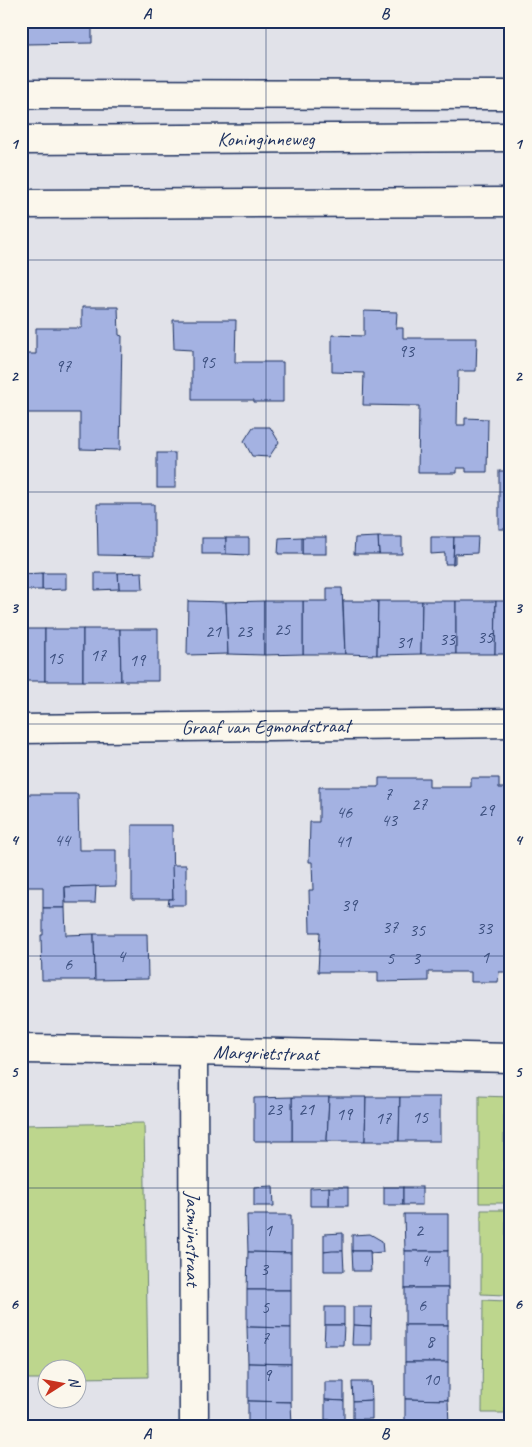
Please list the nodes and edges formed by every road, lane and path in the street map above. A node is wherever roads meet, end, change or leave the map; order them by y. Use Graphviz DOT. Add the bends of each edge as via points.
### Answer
graph roads {
  1 [pos="21,94"];
  2 [pos="511,95"];
  3 [pos="511,137"];
  4 [pos="21,140"];
  5 [pos="511,202"];
  6 [pos="21,204"];
  7 [pos="511,723"];
  8 [pos="21,729"];
  9 [pos="21,1049"];
  10 [pos="193,1050"];
  11 [pos="511,1058"];
  12 [pos="194,1426"];
  1 -- 2 [label="street"];
  3 -- 4 [label="street, Koninginneweg"];
  5 -- 6 [label="street"];
  7 -- 8 [label="street, Graaf van Egmondstraat"];
  9 -- 10 [label="street, Margrietstraat"];
  10 -- 11 [label="street, Margrietstraat"];
  10 -- 12 [label="street, Jasmijnstraat"];
}
